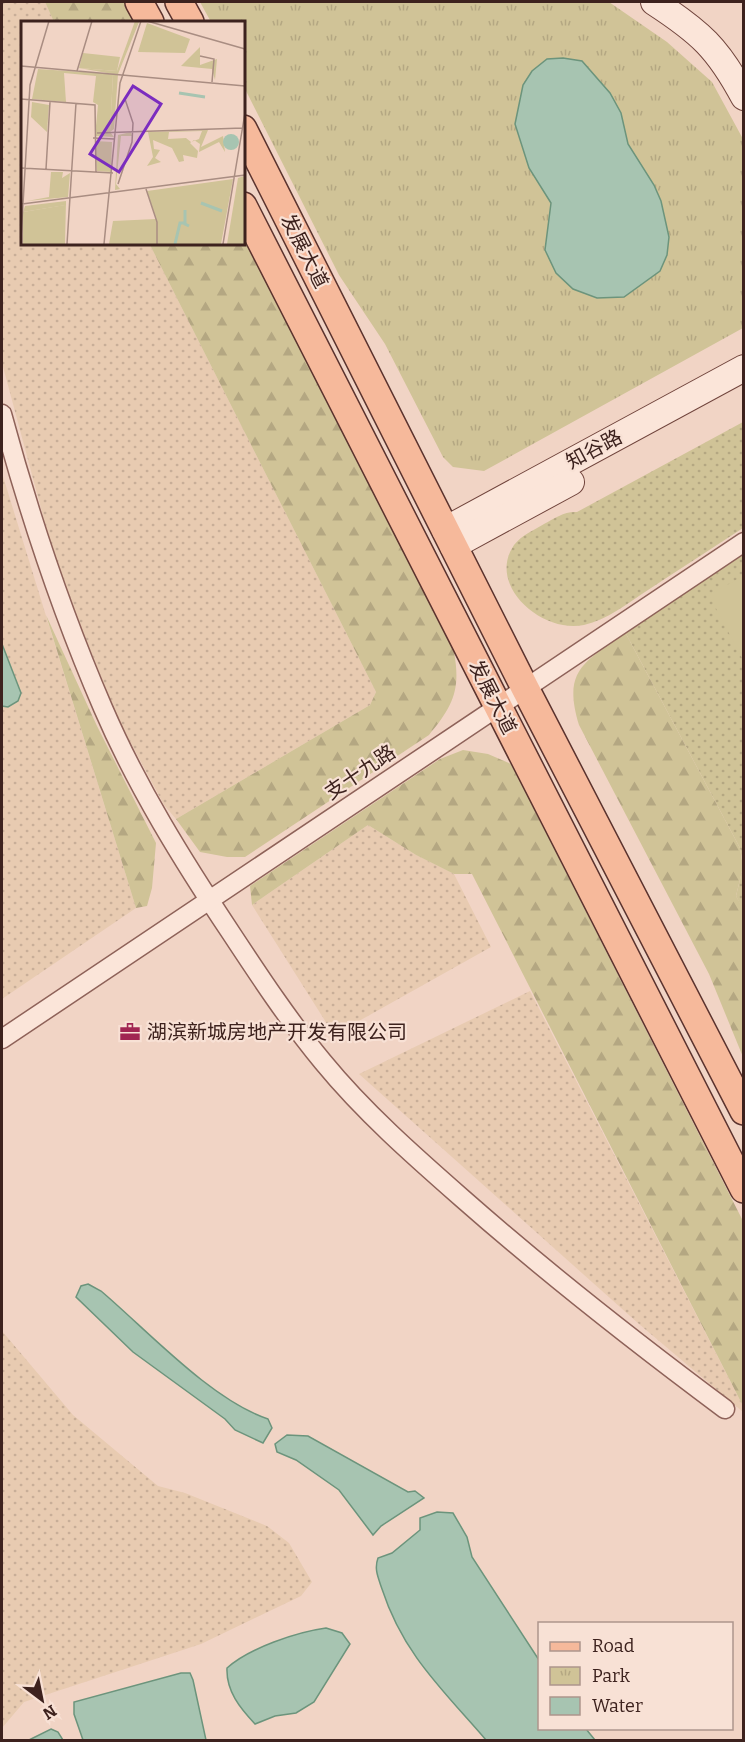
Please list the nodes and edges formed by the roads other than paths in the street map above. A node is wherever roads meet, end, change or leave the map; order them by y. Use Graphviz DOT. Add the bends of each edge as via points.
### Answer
graph roads {
  1 [pos="139,2"];
  2 [pos="179,2"];
  3 [pos="654,2"];
  4 [pos="684,2"];
  5 [pos="149,21"];
  6 [pos="189,21"];
  7 [pos="744,65"];
  8 [pos="744,97"];
  9 [pos="244,131"];
  10 [pos="244,208"];
  11 [pos="744,368"];
  12 [pos="744,388"];
  13 [pos="2,414"];
  14 [pos="449,538"];
  15 [pos="744,542"];
  16 [pos="525,688"];
  17 [pos="498,707"];
  18 [pos="209,900"];
  19 [pos="2,1039"];
  20 [pos="744,1111"];
  21 [pos="744,1189"];
  22 [pos="725,1409"];
  1 -- 5 [label="main road"];
  2 -- 6 [label="main road"];
  3 -- 8 [label="street" via="707,41"];
  4 -- 7 [label="street" via="718,27"];
  9 -- 14 [label="main road, 发展大道"];
  10 -- 17 [label="main road, 发展大道"];
  11 -- 14 [label="street, 知谷路"];
  12 -- 14 [label="street, 知谷路"];
  13 -- 18 [label="street" via="61,602 103,709 168,837"];
  14 -- 16 [label="main road, 发展大道"];
  15 -- 16 [label="street, 支十九路"];
  16 -- 17 [label="street, 支十九路"];
  16 -- 20 [label="main road, 发展大道"];
  17 -- 18 [label="street, 支十九路"];
  17 -- 21 [label="main road, 发展大道"];
  18 -- 19 [label="street, 支十九路"];
  18 -- 22 [label="street" via="273,997 323,1063 362,1106 531,1259"];
}
